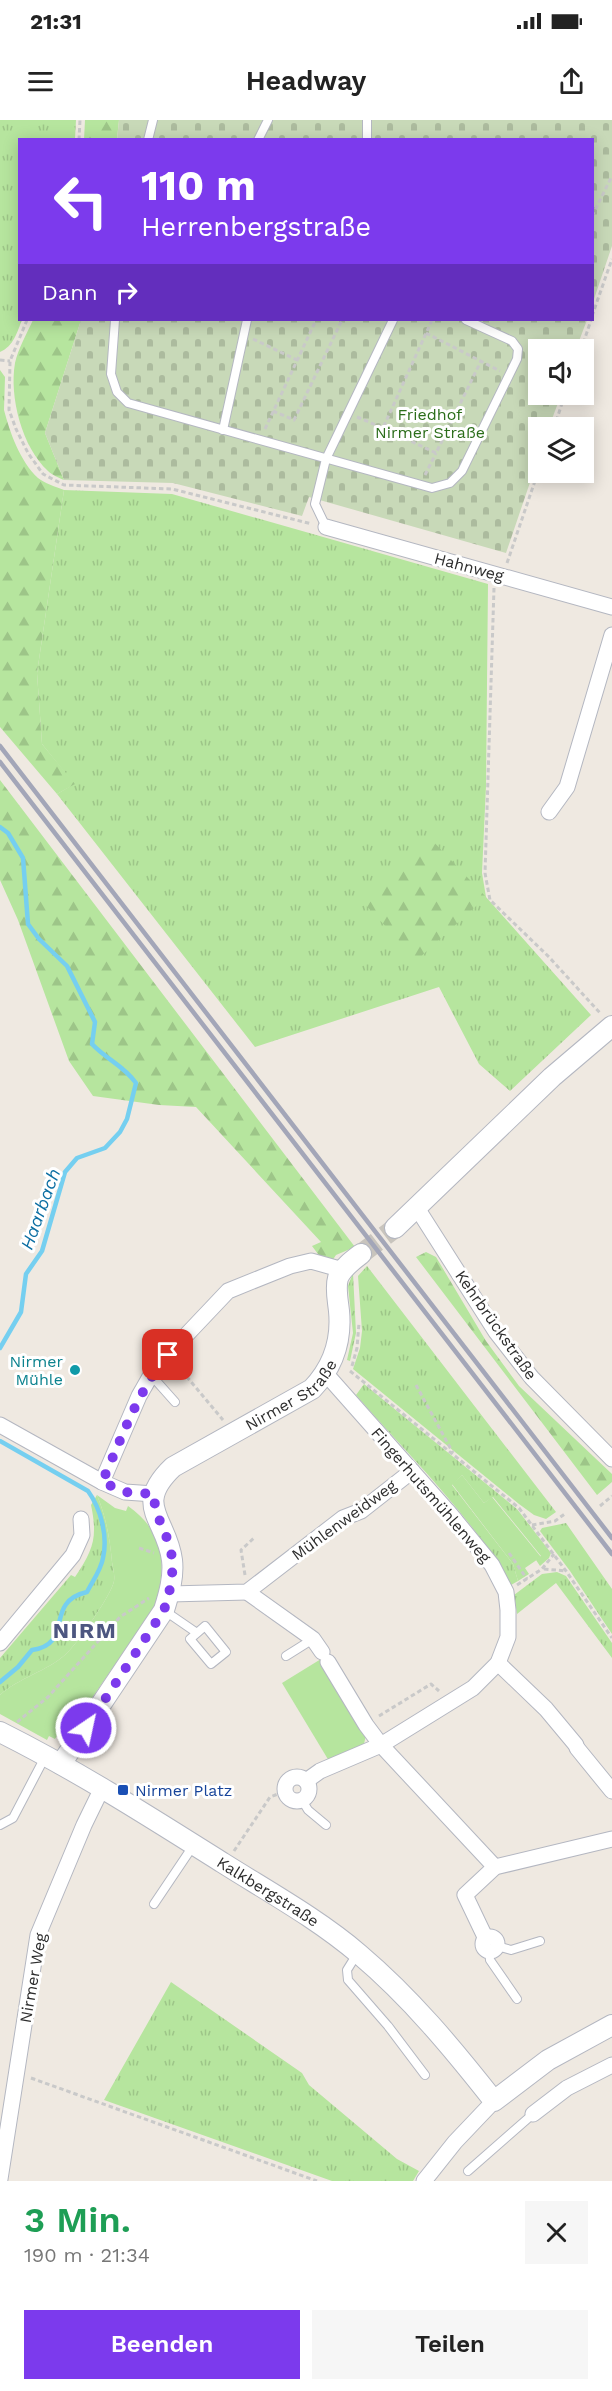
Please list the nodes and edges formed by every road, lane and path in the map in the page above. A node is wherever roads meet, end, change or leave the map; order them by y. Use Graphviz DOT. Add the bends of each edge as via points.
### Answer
graph roads {
  1 [pos="80,120"];
  2 [pos="153,120"];
  3 [pos="268,120"];
  4 [pos="367,120"];
  5 [pos="79,138"];
  6 [pos="148,138"];
  7 [pos="259,138"];
  8 [pos="368,138"];
  9 [pos="612,176"];
  10 [pos="594,212"];
  11 [pos="612,259"];
  12 [pos="594,312"];
  13 [pos="27,321"];
  14 [pos="115,321"];
  15 [pos="247,321"];
  16 [pos="316,321"];
  17 [pos="342,321"];
  18 [pos="393,321"];
  19 [pos="432,321"];
  20 [pos="468,321"];
  21 [pos="591,321"];
  22 [pos="426,333"];
  23 [pos="244,334"];
  24 [pos="585,339"];
  25 [pos="0,360"];
  26 [pos="297,360"];
  27 [pos="10,361"];
  28 [pos="481,361"];
  29 [pos="510,375"];
  30 [pos="273,411"];
  31 [pos="348,414"];
  32 [pos="383,428"];
  33 [pos="223,430"];
  34 [pos="260,440"];
  35 [pos="436,453"];
  36 [pos="327,459"];
  37 [pos="534,483"];
  38 [pos="420,484"];
  39 [pos="326,527"];
  40 [pos="499,575"];
  41 [pos="612,607"];
  42 [pos="612,635"];
  43 [pos="549,812"];
  44 [pos="612,1026"];
  45 [pos="417,1208"];
  46 [pos="395,1228"];
  47 [pos="361,1254"];
  48 [pos="343,1270"];
  49 [pos="168,1355"];
  50 [pos="350,1371"];
  51 [pos="326,1374"];
  52 [pos="151,1375"];
  53 [pos="363,1381"];
  54 [pos="416,1385"];
  55 [pos="357,1388"];
  56 [pos="175,1402"];
  57 [pos="0,1425"];
  58 [pos="233,1433"];
  59 [pos="454,1454"];
  60 [pos="612,1458"];
  61 [pos="412,1471"];
  62 [pos="102,1482"];
  63 [pos="154,1494"];
  64 [pos="612,1496"];
  65 [pos="600,1506"];
  66 [pos="566,1513"];
  67 [pos="81,1519"];
  68 [pos="532,1525"];
  69 [pos="254,1538"];
  70 [pos="509,1553"];
  71 [pos="554,1554"];
  72 [pos="542,1569"];
  73 [pos="566,1571"];
  74 [pos="527,1579"];
  75 [pos="247,1592"];
  76 [pos="506,1592"];
  77 [pos="168,1598"];
  78 [pos="197,1633"];
  79 [pos="612,1638"];
  80 [pos="0,1643"];
  81 [pos="321,1651"];
  82 [pos="286,1656"];
  83 [pos="498,1663"];
  84 [pos="452,1701"];
  85 [pos="366,1725"];
  86 [pos="1,1732"];
  87 [pos="381,1745"];
  88 [pos="53,1760"];
  89 [pos="306,1781"];
  90 [pos="102,1788"];
  91 [pos="286,1791"];
  92 [pos="612,1791"];
  93 [pos="302,1800"];
  94 [pos="0,1825"];
  95 [pos="326,1825"];
  96 [pos="612,1839"];
  97 [pos="194,1845"];
  98 [pos="233,1853"];
  99 [pos="495,1867"];
  100 [pos="154,1904"];
  101 [pos="540,1941"];
  102 [pos="491,1945"];
  103 [pos="358,1953"];
  104 [pos="517,1999"];
  105 [pos="612,2025"];
  106 [pos="612,2065"];
  107 [pos="18,2073"];
  108 [pos="425,2075"];
  109 [pos="494,2101"];
  110 [pos="533,2114"];
  111 [pos="468,2171"];
  112 [pos="0,2179"];
  113 [pos="317,2181"];
  114 [pos="424,2181"];
  1 -- 5 [label="path"];
  2 -- 6 [label="lane"];
  3 -- 7 [label="lane"];
  4 -- 8 [label="lane"];
  9 -- 10 [label="path"];
  11 -- 12 [label="path"];
  13 -- 27 [label="path"];
  14 -- 33 [label="lane" via="111,374 117,392 128,403"];
  15 -- 23 [label="lane"];
  16 -- 26 [label="path"];
  17 -- 30 [label="path" via="294,420"];
  18 -- 31 [label="lane"];
  19 -- 22 [label="path"];
  20 -- 29 [label="lane" via="512,341 518,349"];
  21 -- 24 [label="path"];
  22 -- 28 [label="path"];
  22 -- 32 [label="path"];
  23 -- 26 [label="path"];
  23 -- 33 [label="lane"];
  25 -- 27 [label="path"];
  26 -- 30 [label="path"];
  27 -- 39 [label="path" via="9,410 43,474 64,485 172,489"];
  28 -- 29 [label="path"];
  28 -- 35 [label="path"];
  29 -- 38 [label="lane" via="462,471 450,483 432,488"];
  30 -- 34 [label="path"];
  31 -- 32 [label="path"];
  31 -- 36 [label="lane"];
  32 -- 35 [label="path"];
  33 -- 34 [label="lane"];
  34 -- 36 [label="lane"];
  35 -- 38 [label="path"];
  36 -- 38 [label="lane"];
  36 -- 39 [label="lane" via="315,504"];
  37 -- 40 [label="path"];
  39 -- 40 [label="street, Hahnweg"];
  40 -- 41 [label="street, Hahnweg"];
  40 -- 44 [label="path" via="494,593 486,886 490,900 501,913 549,957"];
  42 -- 43 [label="street" via="567,787"];
  44 -- 45 [label="street" via="552,1077"];
  45 -- 46 [label="street"];
  45 -- 60 [label="street, Kehrbrückstraße" via="496,1332 532,1378"];
  47 -- 48 [label="street"];
  48 -- 49 [label="street" via="311,1261 228,1291"];
  48 -- 51 [label="street, Nirmer Straße" via="338,1278 335,1357"];
  49 -- 52 [label="street"];
  49 -- 58 [label="path"];
  50 -- 53 [label="path"];
  51 -- 58 [label="street, Nirmer Straße" via="312,1389"];
  51 -- 61 [label="street, Fingerhutsmühlenweg"];
  52 -- 56 [label="lane"];
  52 -- 62 [label="street"];
  53 -- 55 [label="path"];
  53 -- 59 [label="path"];
  54 -- 59 [label="path"];
  57 -- 62 [label="street"];
  58 -- 63 [label="street, Nirmer Straße" via="173,1467 159,1480"];
  59 -- 68 [label="path" via="519,1508"];
  61 -- 75 [label="street, Mühlenweidweg"];
  61 -- 76 [label="street, Fingerhutsmühlenweg" via="492,1565"];
  62 -- 63 [label="street" via="125,1492"];
  63 -- 77 [label="street" via="154,1507 172,1560"];
  64 -- 65 [label="path"];
  66 -- 68 [label="path" via="555,1521"];
  67 -- 80 [label="street" via="82,1535 73,1555"];
  68 -- 71 [label="path"];
  69 -- 75 [label="path" via="241,1550"];
  70 -- 74 [label="path"];
  71 -- 72 [label="path"];
  71 -- 73 [label="path"];
  72 -- 73 [label="path"];
  72 -- 74 [label="path"];
  73 -- 79 [label="path"];
  74 -- 76 [label="path"];
  75 -- 77 [label="street"];
  75 -- 81 [label="street"];
  76 -- 83 [label="street, Fingerhutsmühlenweg" via="508,1637"];
  77 -- 78 [label="lane"];
  77 -- 86 [label="path" via="151,1597 120,1617 48,1697"];
  77 -- 88 [label="street"];
  78 -- 78 [label="lane" via="190,1639 210,1664 226,1652 205,1626"];
  81 -- 82 [label="lane"];
  81 -- 85 [label="street"];
  83 -- 84 [label="street, Fingerhutsmühlenweg" via="473,1688"];
  83 -- 92 [label="street" via="546,1709"];
  84 -- 85 [label="path" via="431,1684"];
  84 -- 87 [label="street, Fingerhutsmühlenweg"];
  85 -- 87 [label="street"];
  86 -- 88 [label="street, Kalkbergstraße"];
  87 -- 89 [label="street, Fingerhutsmühlenweg"];
  87 -- 99 [label="street"];
  88 -- 90 [label="street, Kalkbergstraße"];
  88 -- 94 [label="lane" via="13,1818"];
  89 -- 91 [label="street, Fingerhutsmühlenweg" via="292,1779"];
  89 -- 93 [label="street" via="309,1790"];
  90 -- 97 [label="street, Kalkbergstraße"];
  90 -- 107 [label="street, Nirmer Weg" via="38,1935"];
  91 -- 93 [label="street" via="292,1800"];
  91 -- 98 [label="path" via="270,1797"];
  93 -- 95 [label="lane"];
  96 -- 99 [label="street"];
  97 -- 100 [label="lane"];
  97 -- 103 [label="street, Kalkbergstraße"];
  99 -- 102 [label="street" via="465,1895"];
  101 -- 102 [label="lane" via="511,1950"];
  102 -- 104 [label="lane" via="490,1960"];
  103 -- 108 [label="lane" via="347,1970 348,1980"];
  103 -- 109 [label="street, Kalkbergstraße" via="416,2006"];
  105 -- 109 [label="street" via="548,2060"];
  106 -- 110 [label="street" via="567,2088"];
  107 -- 112 [label="street, Nirmer Weg"];
  107 -- 113 [label="path"];
  109 -- 114 [label="street"];
  110 -- 111 [label="lane"];
}
